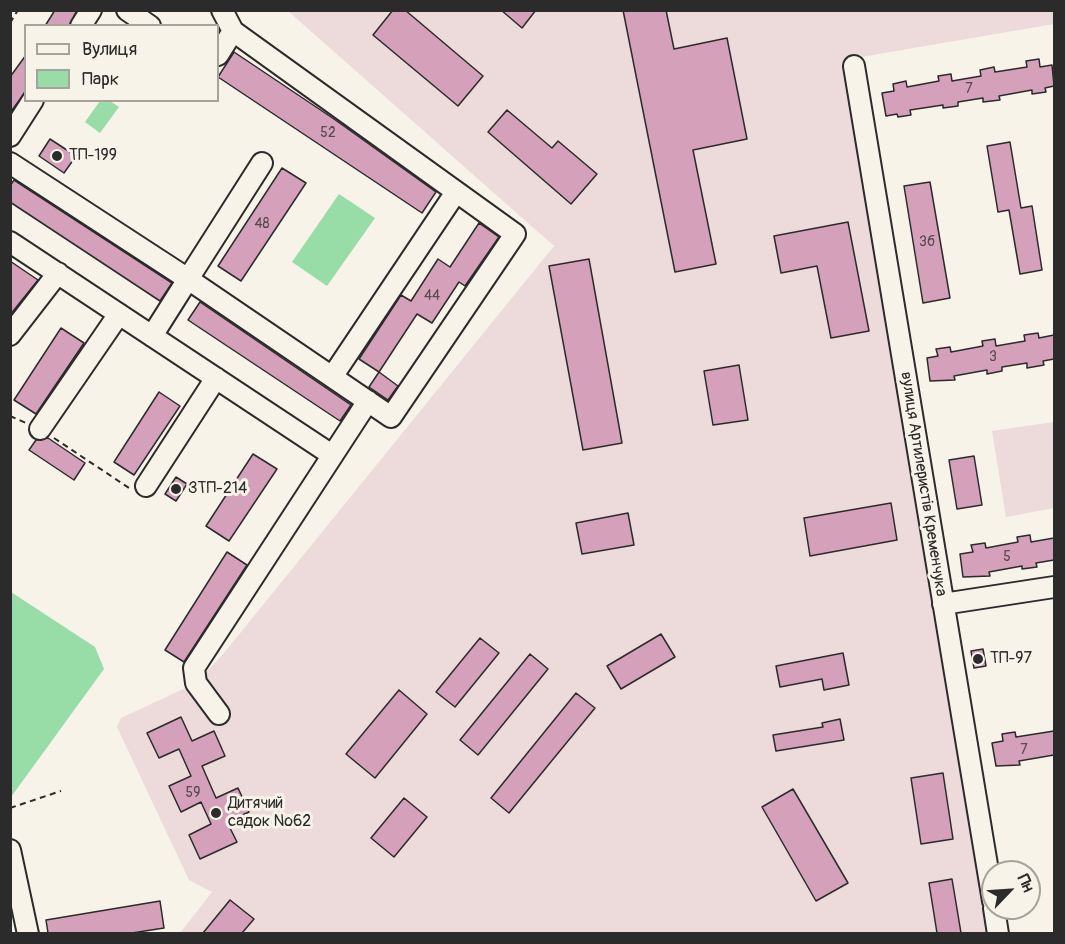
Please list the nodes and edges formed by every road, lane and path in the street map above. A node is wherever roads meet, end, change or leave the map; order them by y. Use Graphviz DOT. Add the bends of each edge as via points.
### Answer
graph roads {
  1 [pos="18,10"];
  2 [pos="91,10"];
  3 [pos="127,10"];
  4 [pos="222,10"];
  5 [pos="10,23"];
  6 [pos="82,24"];
  7 [pos="147,24"];
  8 [pos="233,31"];
  9 [pos="219,53"];
  10 [pos="854,66"];
  11 [pos="32,102"];
  12 [pos="10,136"];
  13 [pos="262,163"];
  14 [pos="10,164"];
  15 [pos="456,192"];
  16 [pos="10,242"];
  17 [pos="58,273"];
  18 [pos="188,279"];
  19 [pos="119,314"];
  20 [pos="10,336"];
  21 [pos="152,336"];
  22 [pos="332,377"];
  23 [pos="216,378"];
  24 [pos="368,401"];
  25 [pos="40,429"];
  26 [pos="332,455"];
  27 [pos="140,489"];
  28 [pos="1054,587"];
  29 [pos="943,604"];
  30 [pos="219,714"];
  31 [pos="61,791"];
  32 [pos="10,808"];
  33 [pos="10,850"];
  34 [pos="986,860"];
  35 [pos="28,933"];
  1 -- 5 [label="path"];
  2 -- 6 [label="street"];
  3 -- 7 [label="street"];
  4 -- 8 [label="street"];
  8 -- 9 [label="street"];
  8 -- 15 [label="street"];
  10 -- 29 [label="street, вулиця Артилеристів Кременчука"];
  11 -- 12 [label="street"];
  13 -- 18 [label="street"];
  14 -- 18 [label="street"];
  15 -- 22 [label="street"];
  15 -- 24 [label="street" via="515,234 391,417"];
  16 -- 17 [label="street"];
  17 -- 19 [label="street"];
  17 -- 20 [label="street"];
  18 -- 21 [label="street"];
  18 -- 22 [label="street"];
  19 -- 21 [label="street"];
  19 -- 25 [label="street"];
  21 -- 23 [label="street"];
  22 -- 24 [label="street"];
  23 -- 26 [label="street"];
  23 -- 27 [label="street"];
  24 -- 26 [label="street"];
  25 -- 27 [label="path"];
  26 -- 30 [label="street" via="194,668 196,683"];
  28 -- 29 [label="street"];
  29 -- 34 [label="street, вулиця Артилеристів Кременчука"];
  31 -- 32 [label="path"];
  33 -- 35 [label="street"];
}
